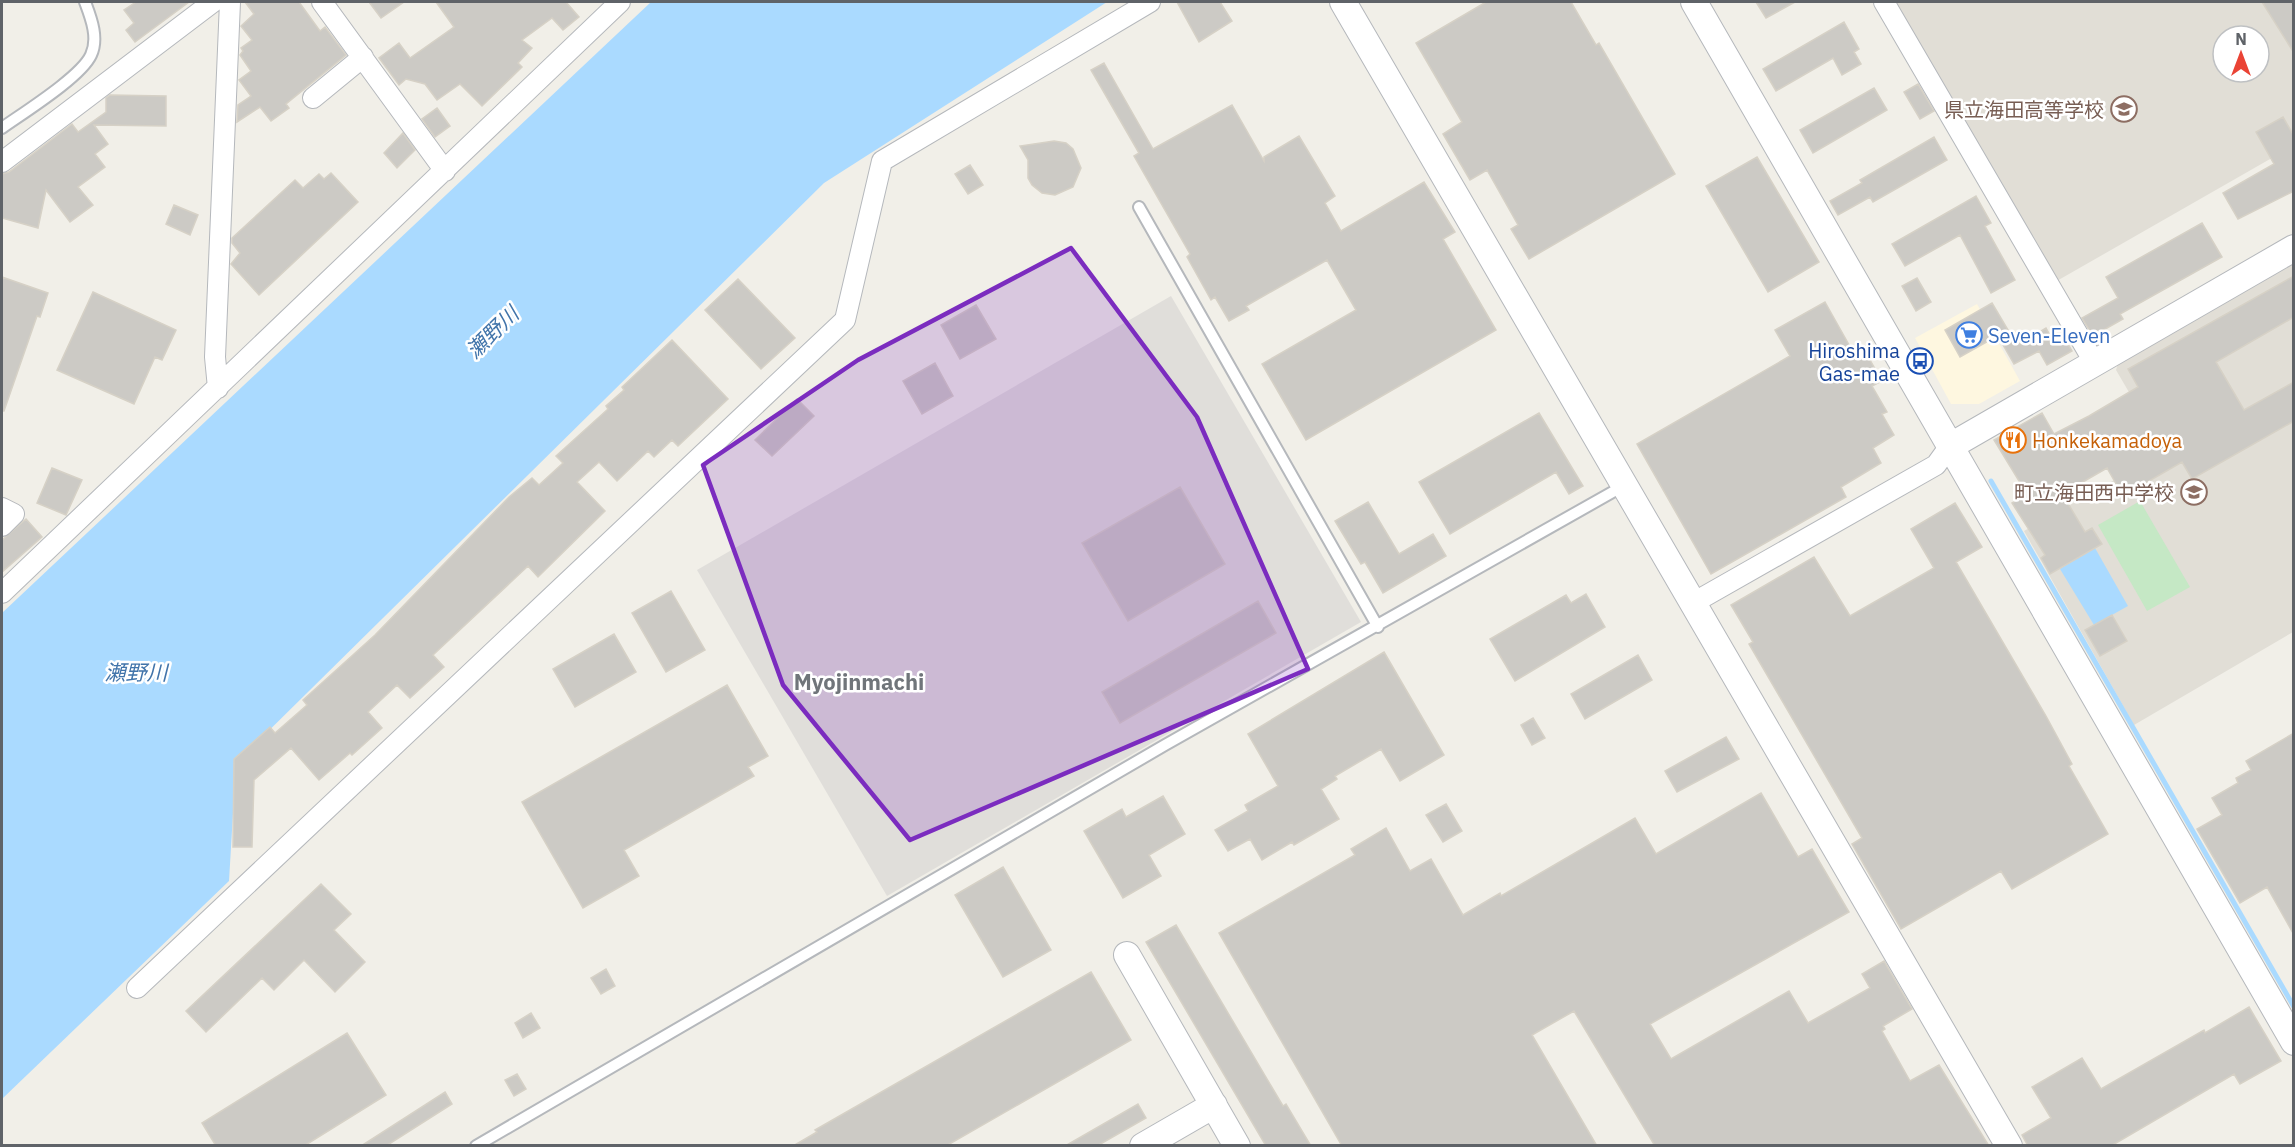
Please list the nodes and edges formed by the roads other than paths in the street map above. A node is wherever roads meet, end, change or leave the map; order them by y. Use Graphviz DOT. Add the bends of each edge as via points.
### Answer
graph roads {
  1 [pos="213,2"];
  2 [pos="230,2"];
  3 [pos="322,2"];
  4 [pos="620,2"];
  5 [pos="1150,2"];
  6 [pos="1343,2"];
  7 [pos="1694,2"];
  8 [pos="1884,2"];
  9 [pos="88,3"];
  10 [pos="363,57"];
  11 [pos="313,98"];
  12 [pos="2,128"];
  13 [pos="2,162"];
  14 [pos="445,171"];
  15 [pos="1139,207"];
  16 [pos="2294,248"];
  17 [pos="2094,362"];
  18 [pos="218,388"];
  19 [pos="1949,447"];
  20 [pos="1625,485"];
  21 [pos="2,508"];
  22 [pos="2,525"];
  23 [pos="2,593"];
  24 [pos="1693,603"];
  25 [pos="1378,627"];
  26 [pos="1127,955"];
  27 [pos="137,988"];
  28 [pos="2294,1042"];
  29 [pos="1214,1105"];
  30 [pos="476,1146"];
  31 [pos="1143,1146"];
  32 [pos="1237,1146"];
  33 [pos="2009,1146"];
  1 -- 13 [label="street"];
  2 -- 18 [label="street" via="215,357"];
  3 -- 10 [label="street"];
  4 -- 14 [label="street"];
  5 -- 27 [label="street" via="882,161 845,320"];
  6 -- 20 [label="street"];
  7 -- 19 [label="street"];
  8 -- 17 [label="street"];
  9 -- 12 [label="lane" via="93,25 91,55 81,70"];
  10 -- 11 [label="street"];
  10 -- 14 [label="street"];
  14 -- 18 [label="street"];
  15 -- 25 [label="lane"];
  16 -- 17 [label="street"];
  17 -- 19 [label="street"];
  18 -- 23 [label="street"];
  19 -- 24 [label="street" via="1936,465"];
  19 -- 28 [label="street"];
  20 -- 24 [label="street"];
  20 -- 25 [label="lane"];
  21 -- 22 [label="street" via="14,514"];
  24 -- 33 [label="street"];
  25 -- 30 [label="lane" via="1165,745"];
  26 -- 29 [label="street"];
  29 -- 31 [label="street"];
  29 -- 32 [label="street"];
}
